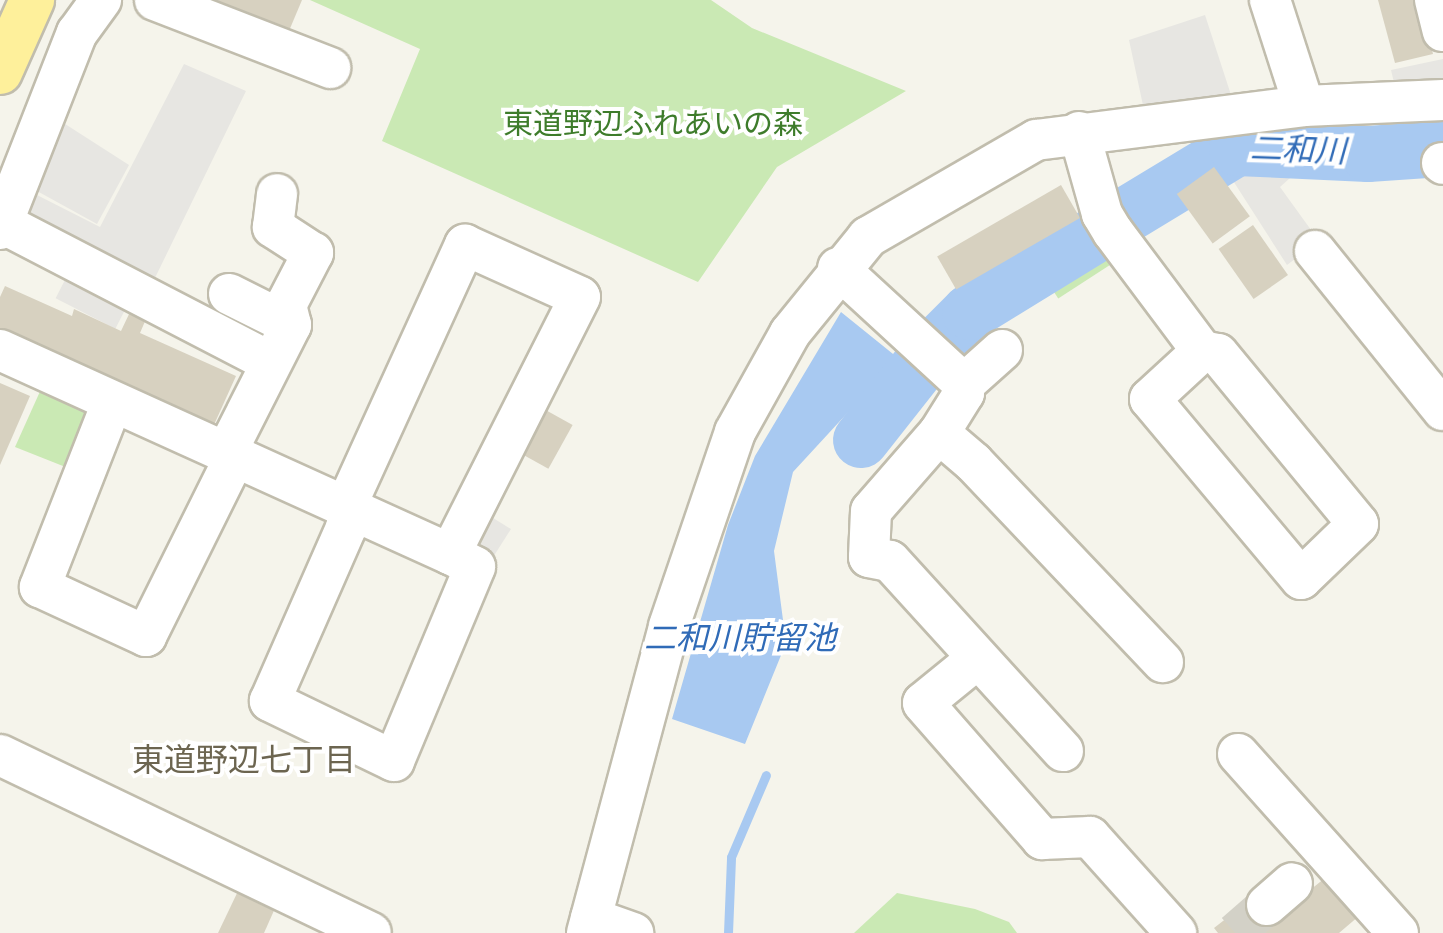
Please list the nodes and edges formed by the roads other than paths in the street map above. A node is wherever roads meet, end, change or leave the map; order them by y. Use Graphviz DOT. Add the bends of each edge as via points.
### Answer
graph roads {
  1 [pos="32,0"];
  2 [pos="101,0"];
  3 [pos="155,0"];
  4 [pos="1270,0"];
  5 [pos="1435,0"];
  6 [pos="1443,31"];
  7 [pos="330,68"];
  8 [pos="0,72"];
  9 [pos="1443,100"];
  10 [pos="1304,106"];
  11 [pos="1079,132"];
  12 [pos="277,194"];
  13 [pos="1,226"];
  14 [pos="1315,251"];
  15 [pos="838,268"];
  16 [pos="229,294"];
  17 [pos="291,325"];
  18 [pos="0,350"];
  19 [pos="1002,350"];
  20 [pos="1202,351"];
  21 [pos="259,356"];
  22 [pos="964,384"];
  23 [pos="112,403"];
  24 [pos="1443,410"];
  25 [pos="939,433"];
  26 [pos="230,457"];
  27 [pos="350,510"];
  28 [pos="450,554"];
  29 [pos="1163,662"];
  30 [pos="972,663"];
  31 [pos="1063,751"];
  32 [pos="1238,754"];
  33 [pos="0,755"];
  34 [pos="589,925"];
  35 [pos="371,933"];
  36 [pos="633,933"];
  37 [pos="1176,933"];
  38 [pos="1398,933"];
  1 -- 8 [label="main road"];
  2 -- 13 [label="street" via="77,33"];
  3 -- 7 [label="street"];
  4 -- 10 [label="street"];
  5 -- 6 [label="street"];
  9 -- 10 [label="street"];
  10 -- 11 [label="street"];
  11 -- 15 [label="street" via="1036,140 916,206 868,237"];
  11 -- 20 [label="street" via="1107,223"];
  12 -- 17 [label="street" via="273,227 313,253 286,305"];
  13 -- 21 [label="street"];
  14 -- 24 [label="street"];
  15 -- 22 [label="street"];
  15 -- 34 [label="street" via="790,333 735,432 669,626"];
  16 -- 17 [label="street"];
  17 -- 26 [label="street"];
  18 -- 23 [label="street"];
  19 -- 22 [label="street"];
  20 -- 20 [label="street" via="1218,354 1358,524 1301,579 1150,399"];
  22 -- 25 [label="street" via="964,393"];
  23 -- 26 [label="street"];
  23 -- 26 [label="street" via="40,587 53,594 146,636"];
  25 -- 29 [label="street" via="973,462"];
  25 -- 31 [label="street" via="871,511 869,568 890,561"];
  26 -- 27 [label="street"];
  27 -- 28 [label="street"];
  27 -- 28 [label="street" via="270,701 394,761 475,567"];
  27 -- 28 [label="street" via="352,493 465,245 580,297"];
  30 -- 37 [label="street" via="923,703 1042,839 1090,837"];
  32 -- 38 [label="street"];
  33 -- 35 [label="street"];
  34 -- 36 [label="street"];
}
